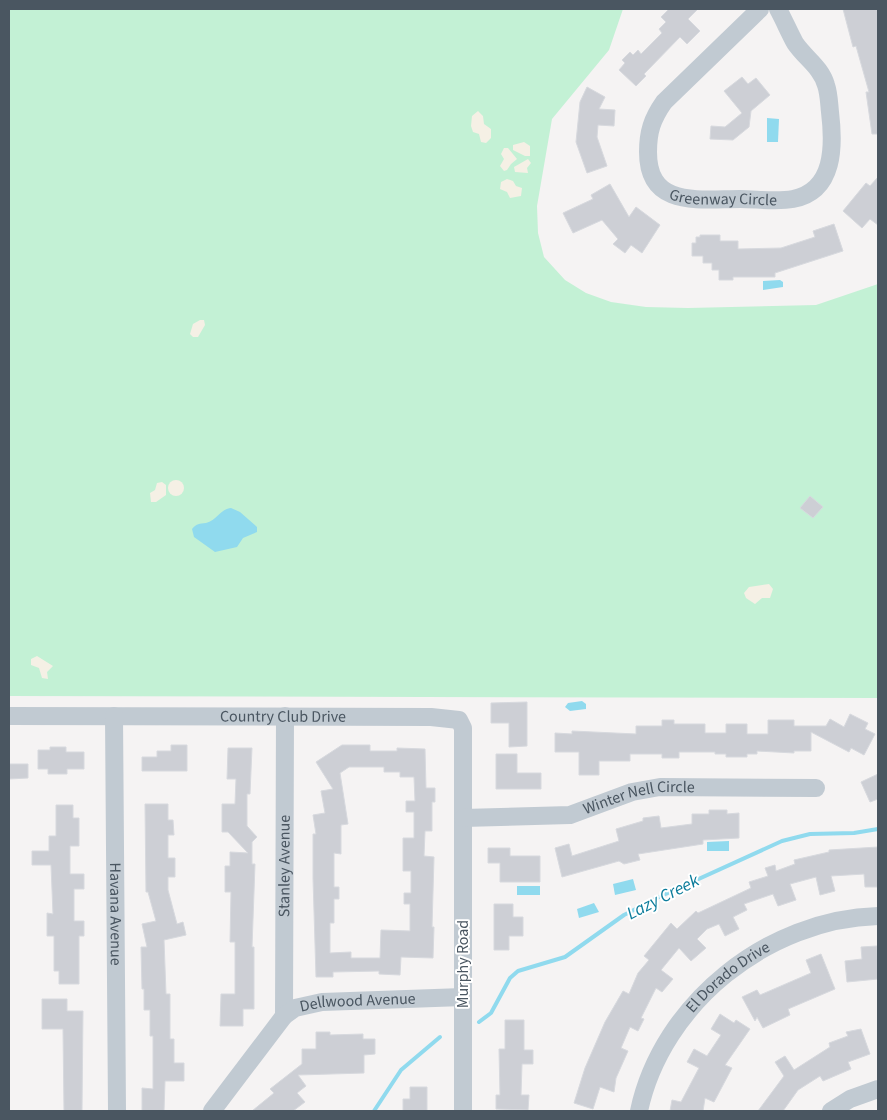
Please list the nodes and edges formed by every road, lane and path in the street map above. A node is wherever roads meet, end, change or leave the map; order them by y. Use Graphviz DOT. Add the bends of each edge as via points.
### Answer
graph roads {
  1 [pos="760,9"];
  2 [pos="778,9"];
  3 [pos="9,716"];
  4 [pos="114,716"];
  5 [pos="285,716"];
  6 [pos="816,788"];
  7 [pos="464,818"];
  8 [pos="878,916"];
  9 [pos="463,997"];
  10 [pos="284,1016"];
  11 [pos="878,1089"];
  12 [pos="117,1111"];
  13 [pos="212,1111"];
  14 [pos="463,1111"];
  15 [pos="639,1111"];
  16 [pos="831,1111"];
  1 -- 2 [label="street, Greenway Circle" via="654,115 648,138 648,166 653,180 662,190 692,199 792,199 809,194 825,174 834,140 827,88 815,65 796,43"];
  3 -- 4 [label="street, Country Club Drive"];
  4 -- 5 [label="street, Country Club Drive"];
  4 -- 12 [label="street, Havana Avenue"];
  5 -- 7 [label="street, Country Club Drive" via="431,716 459,720 463,728"];
  5 -- 10 [label="street, Stanley Avenue"];
  6 -- 7 [label="street, Winter Nell Circle" via="660,787 632,792 570,815"];
  7 -- 9 [label="street, Murphy Road"];
  8 -- 15 [label="street, El Dorado Drive" via="826,923 787,936 748,957 721,978 674,1028 653,1068"];
  9 -- 10 [label="street, Dellwood Avenue" via="322,1002 295,1008"];
  9 -- 14 [label="street, Murphy Road"];
  10 -- 13 [label="street, Dellwood Avenue"];
  11 -- 16 [label="street" via="850,1099"];
}
